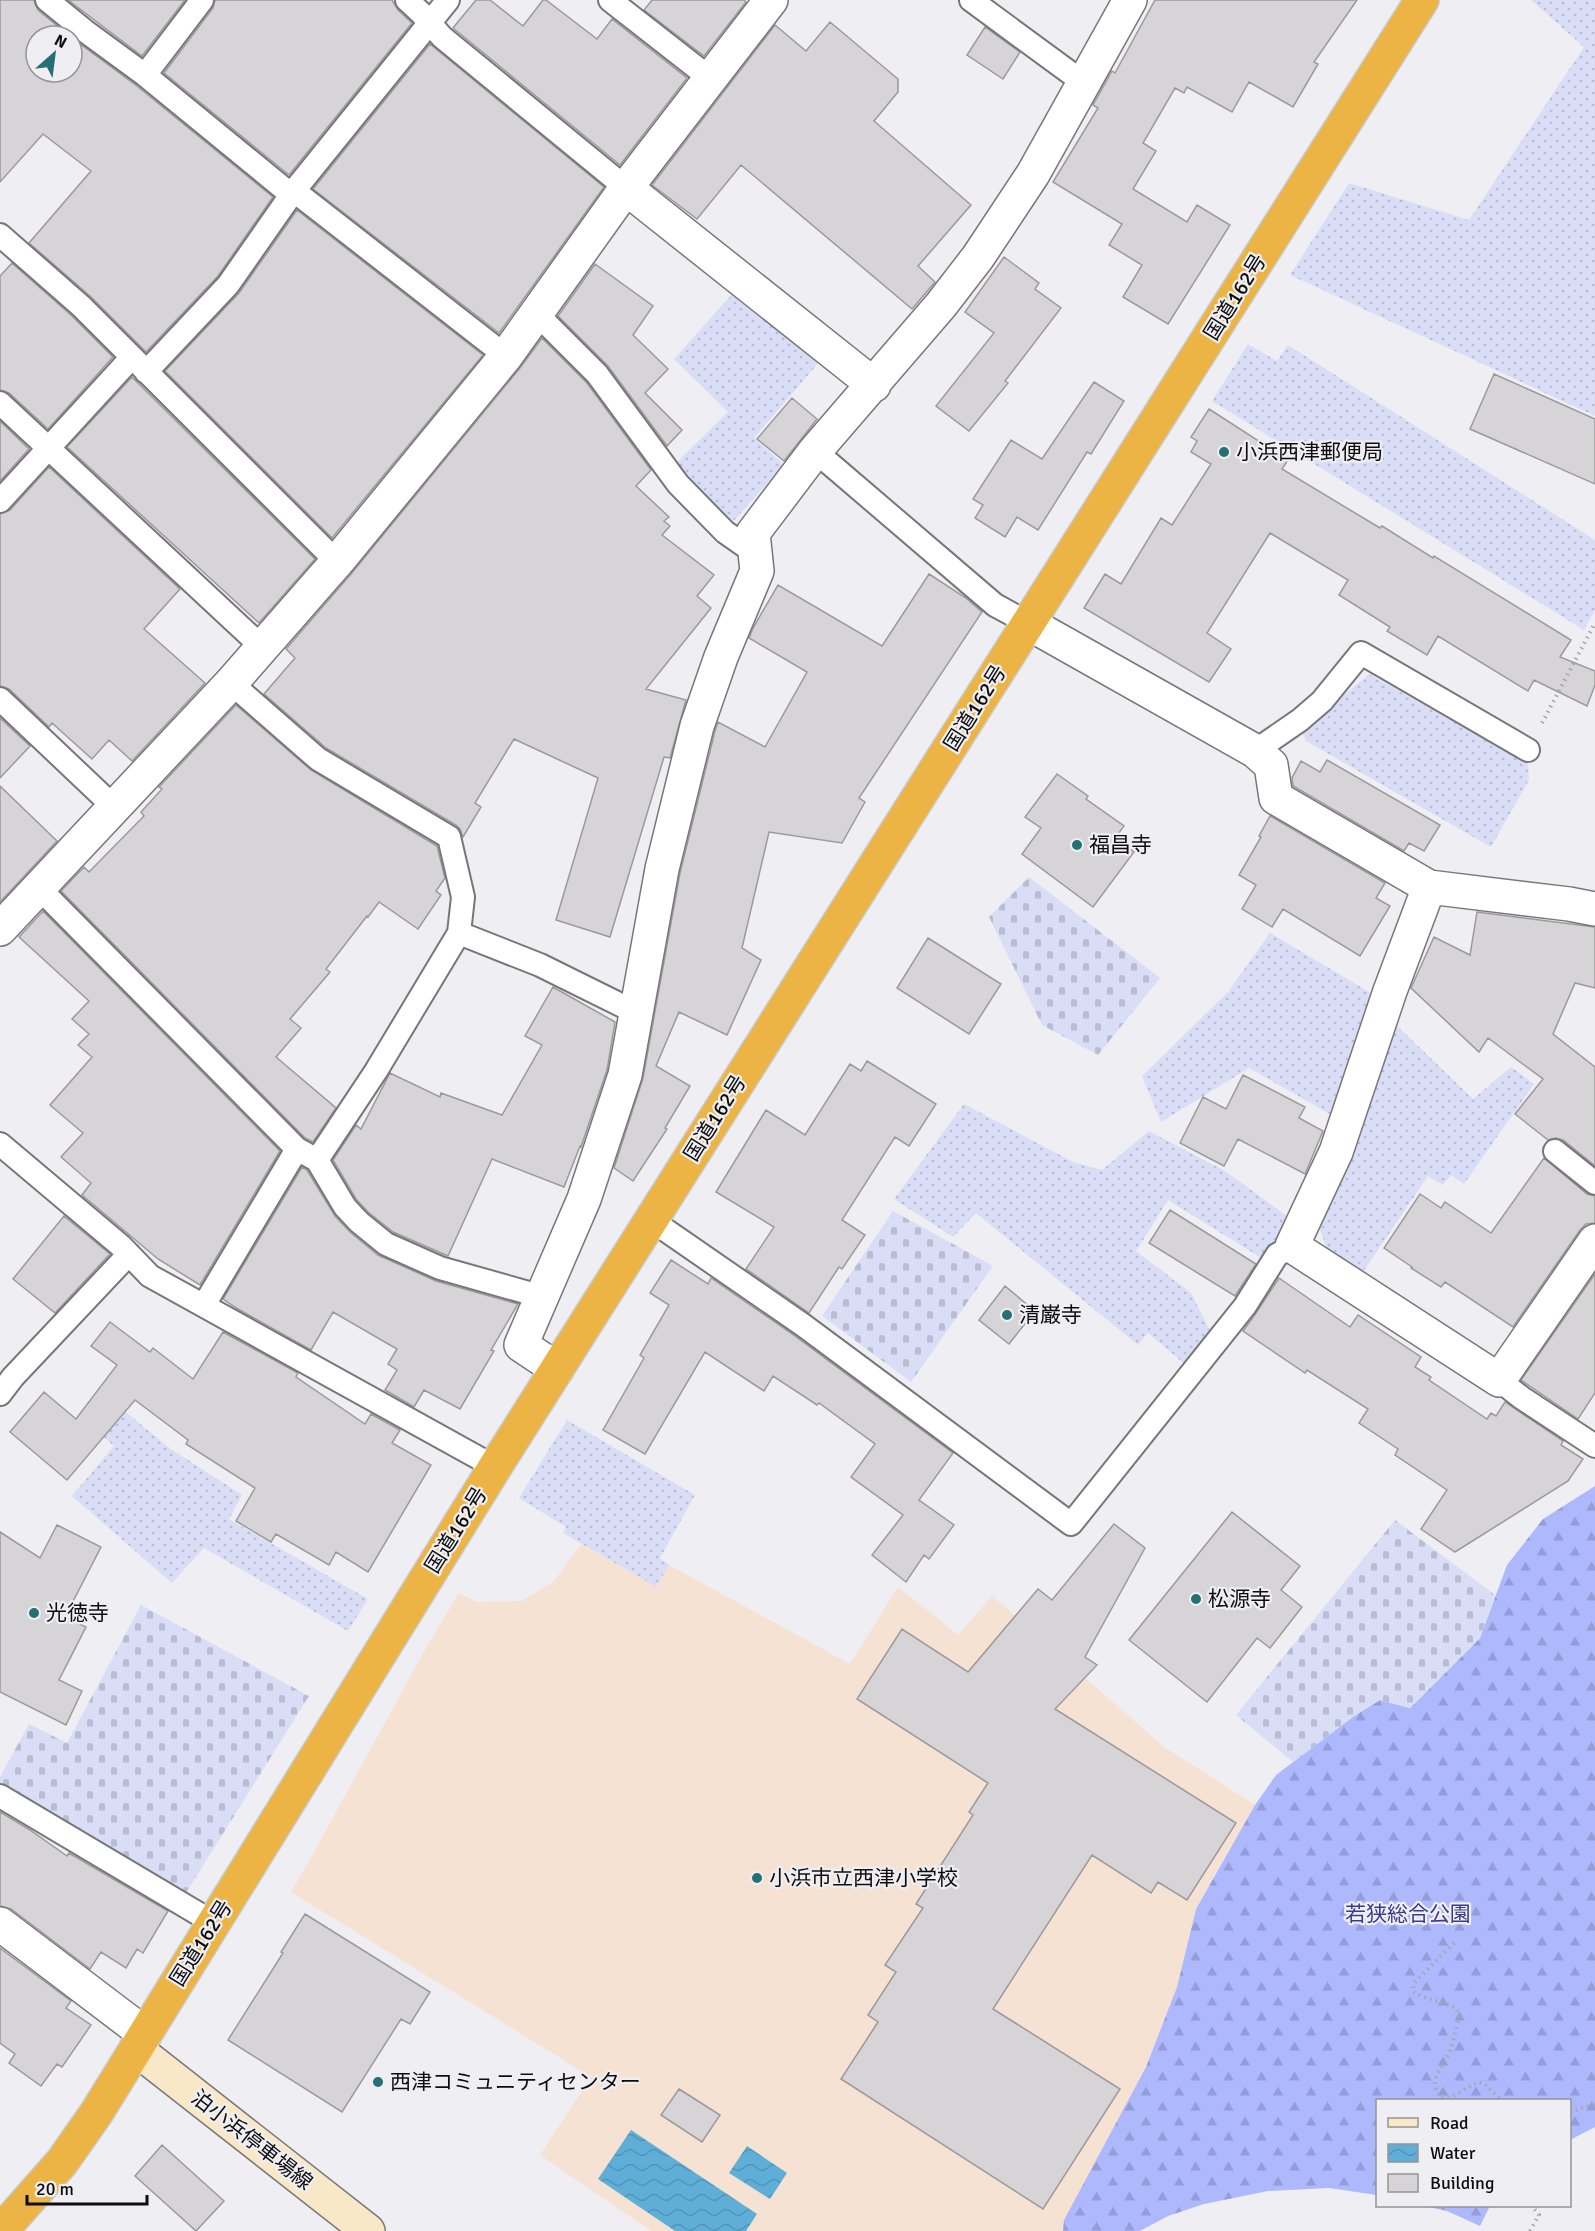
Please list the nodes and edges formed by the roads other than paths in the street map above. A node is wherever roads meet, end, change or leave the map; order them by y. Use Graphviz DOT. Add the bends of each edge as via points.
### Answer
graph roads {
  1 [pos="47,0"];
  2 [pos="202,0"];
  3 [pos="407,0"];
  4 [pos="448,0"];
  5 [pos="771,0"];
  6 [pos="971,0"];
  7 [pos="1130,0"];
  8 [pos="1422,0"];
  9 [pos="621,3"];
  10 [pos="430,23"];
  11 [pos="145,75"];
  12 [pos="711,79"];
  13 [pos="1084,82"];
  14 [pos="626,188"];
  15 [pos="293,192"];
  16 [pos="0,235"];
  17 [pos="536,313"];
  18 [pos="506,356"];
  19 [pos="139,364"];
  20 [pos="874,385"];
  21 [pos="0,403"];
  22 [pos="50,447"];
  23 [pos="815,452"];
  24 [pos="0,501"];
  25 [pos="755,553"];
  26 [pos="337,562"];
  27 [pos="1028,623"];
  28 [pos="262,647"];
  29 [pos="231,683"];
  30 [pos="0,699"];
  31 [pos="1528,750"];
  32 [pos="1255,751"];
  33 [pos="115,808"];
  34 [pos="1429,887"];
  35 [pos="39,888"];
  36 [pos="1595,909"];
  37 [pos="0,929"];
  38 [pos="459,933"];
  39 [pos="637,1013"];
  40 [pos="0,1144"];
  41 [pos="1555,1151"];
  42 [pos="307,1154"];
  43 [pos="1595,1183"];
  44 [pos="651,1220"];
  45 [pos="1595,1241"];
  46 [pos="1292,1246"];
  47 [pos="129,1254"];
  48 [pos="543,1297"];
  49 [pos="204,1305"];
  50 [pos="556,1369"];
  51 [pos="1499,1380"];
  52 [pos="0,1394"];
  53 [pos="1595,1446"];
  54 [pos="495,1467"];
  55 [pos="0,1796"];
  56 [pos="214,1923"];
  57 [pos="0,1924"];
  58 [pos="141,2042"];
  59 [pos="1,2231"];
  60 [pos="368,2231"];
  1 -- 11 [label="lane"];
  2 -- 11 [label="lane"];
  3 -- 10 [label="lane"];
  4 -- 10 [label="lane"];
  5 -- 12 [label="street"];
  6 -- 13 [label="lane"];
  7 -- 13 [label="street"];
  8 -- 27 [label="highway, 国道162号"];
  9 -- 12 [label="lane"];
  10 -- 14 [label="lane"];
  10 -- 15 [label="lane"];
  11 -- 15 [label="lane" via="283,188"];
  12 -- 14 [label="street"];
  13 -- 20 [label="street" via="1033,174 978,257"];
  14 -- 17 [label="street"];
  14 -- 20 [label="street"];
  15 -- 18 [label="lane"];
  15 -- 19 [label="lane" via="228,285"];
  16 -- 19 [label="lane" via="81,306"];
  17 -- 18 [label="street"];
  17 -- 25 [label="lane" via="597,374 678,484 725,532"];
  18 -- 26 [label="street"];
  19 -- 22 [label="lane"];
  19 -- 26 [label="lane"];
  20 -- 23 [label="street"];
  21 -- 22 [label="lane"];
  22 -- 24 [label="lane"];
  22 -- 28 [label="lane"];
  23 -- 25 [label="street" via="753,533"];
  23 -- 27 [label="lane" via="995,605"];
  25 -- 39 [label="street" via="757,571 697,726 662,869"];
  26 -- 28 [label="street"];
  27 -- 32 [label="street"];
  27 -- 44 [label="highway, 国道162号"];
  28 -- 29 [label="street"];
  29 -- 33 [label="street"];
  29 -- 38 [label="lane" via="318,759 449,837 463,897"];
  30 -- 33 [label="lane"];
  31 -- 32 [label="lane" via="1361,653 1322,701"];
  32 -- 34 [label="street" via="1271,765 1276,798"];
  33 -- 35 [label="street"];
  34 -- 36 [label="street"];
  34 -- 46 [label="street" via="1336,1152"];
  35 -- 37 [label="street"];
  35 -- 42 [label="lane"];
  38 -- 39 [label="lane" via="540,965"];
  38 -- 42 [label="lane" via="376,1071"];
  39 -- 48 [label="street" via="625,1075 604,1142"];
  40 -- 47 [label="lane"];
  41 -- 43 [label="lane"];
  42 -- 48 [label="lane" via="345,1207 386,1244 440,1268"];
  42 -- 49 [label="lane"];
  44 -- 46 [label="lane" via="803,1325 1071,1524 1245,1306 1277,1255"];
  44 -- 50 [label="highway, 国道162号"];
  45 -- 51 [label="street"];
  46 -- 51 [label="street"];
  47 -- 49 [label="lane" via="150,1276"];
  47 -- 52 [label="lane"];
  48 -- 50 [label="street" via="521,1344"];
  49 -- 54 [label="lane"];
  50 -- 54 [label="highway, 国道162号"];
  51 -- 53 [label="lane"];
  54 -- 56 [label="highway, 国道162号"];
  55 -- 56 [label="lane"];
  56 -- 58 [label="highway, 国道162号"];
  57 -- 58 [label="street"];
  58 -- 59 [label="highway, 国道162号" via="62,2162"];
  58 -- 60 [label="main road, 泊小浜停車場線"];
}
